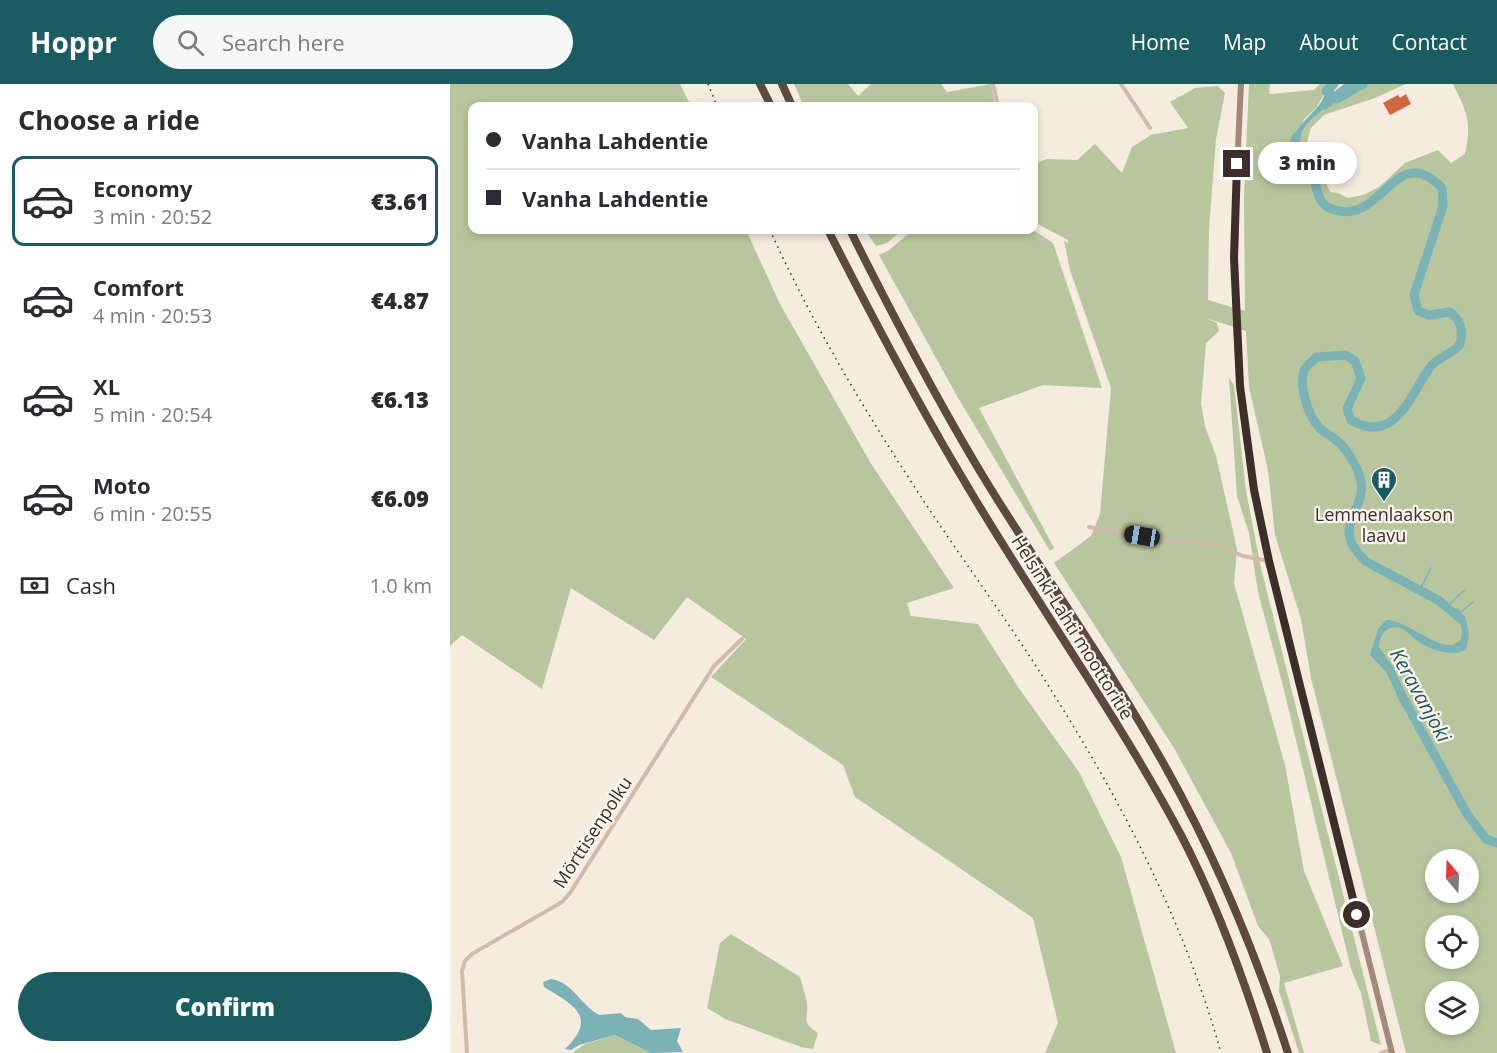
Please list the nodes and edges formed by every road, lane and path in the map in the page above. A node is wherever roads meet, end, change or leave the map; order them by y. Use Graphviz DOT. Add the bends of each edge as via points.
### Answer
graph roads {
  1 [pos="760,84"];
  2 [pos="782,84"];
  3 [pos="993,84"];
  4 [pos="1121,84"];
  5 [pos="1241,84"];
  6 [pos="1492,84"];
  7 [pos="1497,88"];
  8 [pos="769,102"];
  9 [pos="790,102"];
  10 [pos="997,102"];
  11 [pos="1150,129"];
  12 [pos="830,234"];
  13 [pos="852,234"];
  14 [pos="1089,527"];
  15 [pos="1269,561"];
  16 [pos="742,639"];
  17 [pos="1392,1052"];
  18 [pos="467,1053"];
  19 [pos="1267,1053"];
  20 [pos="1288,1053"];
  21 [pos="1381,1053"];
  1 -- 8 [label="highway"];
  2 -- 9 [label="highway"];
  3 -- 10 [label="street"];
  4 -- 11 [label="street"];
  5 -- 15 [label="main road" via="1234,258 1240,386 1254,490"];
  6 -- 7 [label="street"];
  12 -- 19 [label="highway, Helsinki-Lahti moottoritie" via="971,494 1116,722 1182,837 1233,952"];
  13 -- 20 [label="highway, Helsinki-Lahti moottoritie" via="987,483 1167,769 1227,890"];
  14 -- 15 [label="street" via="1213,544"];
  15 -- 17 [label="main road"];
  16 -- 18 [label="street, Mörttisenpolku" via="714,666 570,893 562,902 465,961 462,971"];
  17 -- 21 [label="street"];
}
